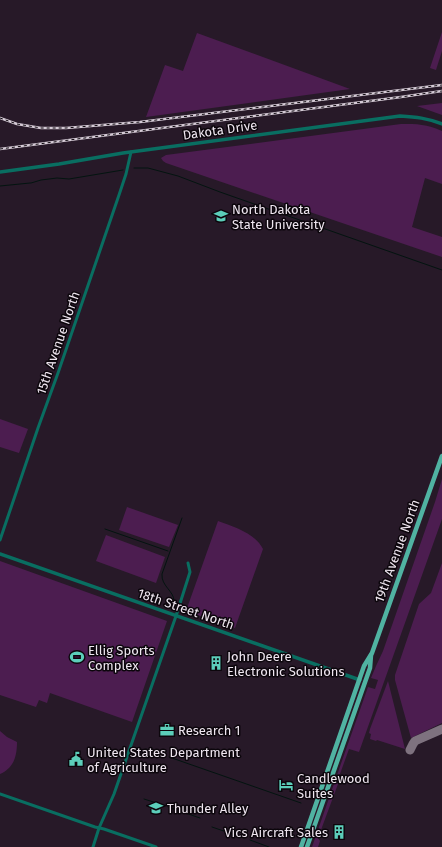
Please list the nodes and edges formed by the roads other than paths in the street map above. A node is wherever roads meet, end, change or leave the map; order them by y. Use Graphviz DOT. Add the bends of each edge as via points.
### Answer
graph roads {
  1 [pos="442,124"];
  2 [pos="131,152"];
  3 [pos="0,172"];
  4 [pos="442,456"];
  5 [pos="0,540"];
  6 [pos="0,554"];
  7 [pos="188,563"];
  8 [pos="176,616"];
  9 [pos="372,653"];
  10 [pos="360,680"];
  11 [pos="365,682"];
  12 [pos="0,794"];
  13 [pos="99,828"];
  14 [pos="93,847"];
  15 [pos="156,847"];
  16 [pos="301,847"];
  17 [pos="307,847"];
  1 -- 2 [label="street, Dakota Drive" via="417,117 400,116"];
  2 -- 3 [label="street, Dakota Drive"];
  2 -- 5 [label="street, 15th Avenue North" via="119,195"];
  4 -- 9 [label="main road, 19th Avenue North"];
  6 -- 8 [label="street, 18th Street North"];
  7 -- 8 [label="street" via="190,572"];
  8 -- 10 [label="street, 18th Street North"];
  8 -- 13 [label="street" via="114,794"];
  9 -- 10 [label="main road, 19th Avenue North" via="364,666"];
  9 -- 11 [label="main road, 19th Avenue North"];
  10 -- 11 [label="street, 18th Street North"];
  10 -- 16 [label="main road, 19th Avenue North"];
  11 -- 17 [label="main road, 19th Avenue North"];
  12 -- 13 [label="street"];
  13 -- 14 [label="street"];
  13 -- 15 [label="street"];
}
